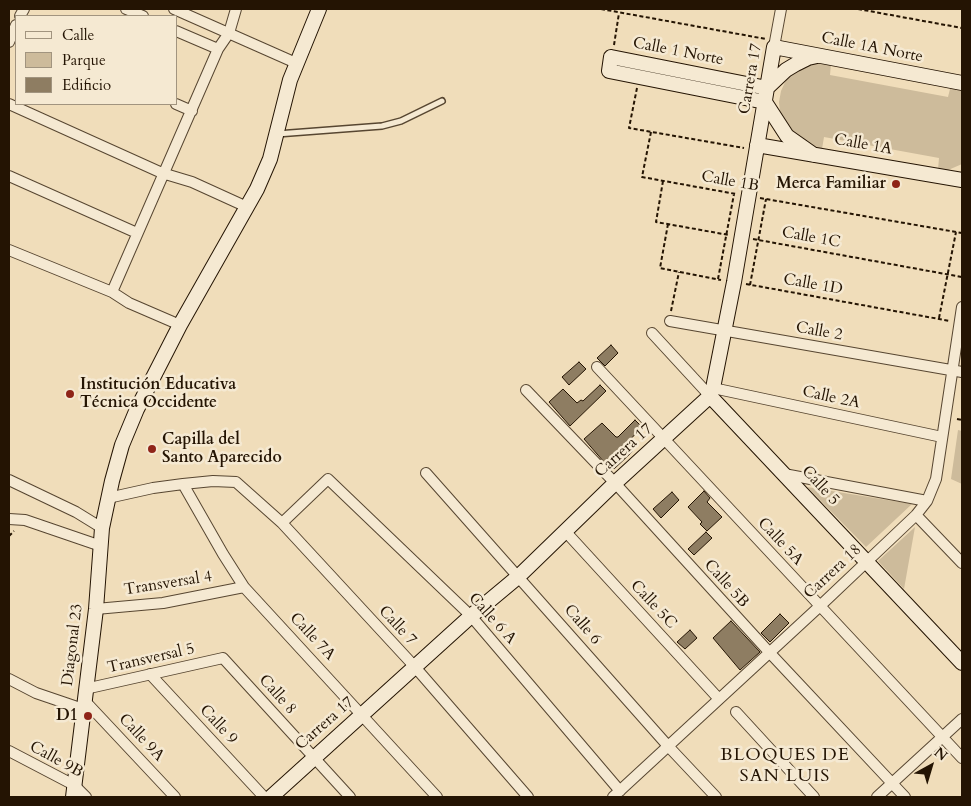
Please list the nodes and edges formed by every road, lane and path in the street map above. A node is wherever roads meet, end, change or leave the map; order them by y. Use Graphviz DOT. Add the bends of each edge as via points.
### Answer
graph roads {
  1 [pos="126,9"];
  2 [pos="174,9"];
  3 [pos="236,9"];
  4 [pos="319,9"];
  5 [pos="601,9"];
  6 [pos="781,9"];
  7 [pos="858,9"];
  8 [pos="619,12"];
  9 [pos="140,15"];
  10 [pos="962,28"];
  11 [pos="14,29"];
  12 [pos="178,32"];
  13 [pos="229,33"];
  14 [pos="9,42"];
  15 [pos="775,44"];
  16 [pos="218,49"];
  17 [pos="821,56"];
  18 [pos="296,63"];
  19 [pos="610,64"];
  20 [pos="639,77"];
  21 [pos="956,82"];
  22 [pos="962,87"];
  23 [pos="766,95"];
  24 [pos="442,101"];
  25 [pos="9,104"];
  26 [pos="178,105"];
  27 [pos="192,111"];
  28 [pos="651,132"];
  29 [pos="276,134"];
  30 [pos="757,148"];
  31 [pos="814,155"];
  32 [pos="962,170"];
  33 [pos="162,173"];
  34 [pos="9,176"];
  35 [pos="943,177"];
  36 [pos="962,180"];
  37 [pos="663,181"];
  38 [pos="734,194"];
  39 [pos="749,196"];
  40 [pos="766,199"];
  41 [pos="248,206"];
  42 [pos="668,224"];
  43 [pos="956,232"];
  44 [pos="137,233"];
  45 [pos="962,233"];
  46 [pos="726,234"];
  47 [pos="742,238"];
  48 [pos="758,240"];
  49 [pos="9,250"];
  50 [pos="678,272"];
  51 [pos="947,274"];
  52 [pos="962,277"];
  53 [pos="718,279"];
  54 [pos="734,282"];
  55 [pos="750,285"];
  56 [pos="112,292"];
  57 [pos="962,307"];
  58 [pos="938,318"];
  59 [pos="670,321"];
  60 [pos="960,322"];
  61 [pos="180,325"];
  62 [pos="725,331"];
  63 [pos="652,333"];
  64 [pos="597,367"];
  65 [pos="957,371"];
  66 [pos="526,390"];
  67 [pos="712,392"];
  68 [pos="942,437"];
  69 [pos="664,439"];
  70 [pos="426,473"];
  71 [pos="784,474"];
  72 [pos="9,480"];
  73 [pos="615,483"];
  74 [pos="183,484"];
  75 [pos="108,498"];
  76 [pos="927,501"];
  77 [pos="916,515"];
  78 [pos="9,520"];
  79 [pos="282,523"];
  80 [pos="102,528"];
  81 [pos="564,532"];
  82 [pos="101,546"];
  83 [pos="866,561"];
  84 [pos="962,563"];
  85 [pos="519,576"];
  86 [pos="244,586"];
  87 [pos="820,606"];
  88 [pos="96,609"];
  89 [pos="471,616"];
  90 [pos="769,652"];
  91 [pos="223,658"];
  92 [pos="962,663"];
  93 [pos="415,667"];
  94 [pos="150,674"];
  95 [pos="9,679"];
  96 [pos="84,699"];
  97 [pos="718,699"];
  98 [pos="736,712"];
  99 [pos="363,714"];
  100 [pos="962,719"];
  101 [pos="943,737"];
  102 [pos="668,746"];
  103 [pos="9,751"];
  104 [pos="314,758"];
  105 [pos="962,758"];
  106 [pos="892,783"];
  107 [pos="74,791"];
  108 [pos="616,794"];
  109 [pos="86,797"];
  110 [pos="175,797"];
  111 [pos="264,797"];
  112 [pos="270,797"];
  113 [pos="350,797"];
  114 [pos="437,797"];
  115 [pos="528,797"];
  116 [pos="716,797"];
  117 [pos="814,797"];
  118 [pos="877,797"];
  119 [pos="905,797"];
  1 -- 9 [label="street"];
  2 -- 13 [label="street"];
  3 -- 13 [label="street"];
  4 -- 18 [label="street, Diagonal 23"];
  5 -- 8 [label="path"];
  6 -- 15 [label="street, Carrera 17"];
  7 -- 10 [label="path"];
  8 -- 15 [label="path"];
  8 -- 19 [label="path"];
  11 -- 14 [label="street"];
  12 -- 16 [label="street"];
  13 -- 16 [label="street"];
  13 -- 18 [label="street"];
  15 -- 17 [label="street, Calle 1A Norte"];
  15 -- 23 [label="street, Carrera 17"];
  16 -- 27 [label="street"];
  17 -- 21 [label="street, Calle 1A Norte"];
  17 -- 23 [label="street" via="796,64"];
  18 -- 29 [label="street, Diagonal 23"];
  19 -- 20 [label="street"];
  19 -- 23 [label="street, Calle 1 Norte"];
  20 -- 23 [label="street"];
  20 -- 28 [label="path" via="629,128"];
  21 -- 22 [label="street, Calle 1A Norte"];
  23 -- 30 [label="street, Carrera 17"];
  23 -- 31 [label="street" via="787,136"];
  24 -- 29 [label="lane" via="401,121 382,126"];
  25 -- 33 [label="street"];
  26 -- 27 [label="street"];
  27 -- 33 [label="street"];
  28 -- 30 [label="path"];
  28 -- 37 [label="path, Calle 1B" via="642,178"];
  29 -- 41 [label="street, Diagonal 23" via="270,160"];
  30 -- 31 [label="street, Calle 1A"];
  30 -- 39 [label="street, Carrera 17"];
  31 -- 35 [label="street, Calle 1A"];
  32 -- 35 [label="street"];
  33 -- 41 [label="street"];
  33 -- 44 [label="street"];
  34 -- 44 [label="street"];
  35 -- 36 [label="street, Calle 1A"];
  37 -- 38 [label="path, Calle 1B"];
  37 -- 42 [label="path, Calle 1C" via="656,222"];
  38 -- 39 [label="path, Calle 1B"];
  38 -- 46 [label="path"];
  39 -- 40 [label="path, Calle 1B"];
  39 -- 47 [label="street, Carrera 17"];
  40 -- 43 [label="path, Calle 1B"];
  40 -- 48 [label="path"];
  41 -- 61 [label="street, Diagonal 23"];
  42 -- 46 [label="path, Calle 1C"];
  42 -- 50 [label="path, Calle 1D" via="660,268"];
  43 -- 45 [label="path, Calle 1B"];
  43 -- 51 [label="path"];
  44 -- 56 [label="street"];
  46 -- 47 [label="path, Calle 1C"];
  46 -- 53 [label="path"];
  47 -- 48 [label="path, Calle 1C"];
  47 -- 54 [label="street, Carrera 17"];
  48 -- 51 [label="path, Calle 1C"];
  48 -- 55 [label="path"];
  49 -- 56 [label="street"];
  50 -- 53 [label="path, Calle 1D"];
  50 -- 59 [label="path"];
  51 -- 52 [label="path, Calle 1C"];
  51 -- 58 [label="path"];
  53 -- 54 [label="path, Calle 1D"];
  54 -- 55 [label="path, Calle 1D"];
  54 -- 62 [label="street, Carrera 17"];
  55 -- 58 [label="path, Calle 1D"];
  56 -- 61 [label="street"];
  57 -- 60 [label="street, Carrera 18"];
  58 -- 60 [label="path, Calle 1D"];
  59 -- 62 [label="street, Calle 2"];
  60 -- 65 [label="street, Carrera 18"];
  61 -- 75 [label="street, Diagonal 23" via="122,445"];
  62 -- 65 [label="street, Calle 2"];
  62 -- 67 [label="street, Carrera 17"];
  63 -- 67 [label="street, Calle 5"];
  64 -- 69 [label="street, Calle 5A"];
  65 -- 68 [label="street, Carrera 18"];
  66 -- 73 [label="street, Calle 5B"];
  67 -- 68 [label="street, Calle 2A"];
  67 -- 69 [label="street, Carrera 17"];
  67 -- 71 [label="street, Calle 5"];
  68 -- 76 [label="street, Carrera 18" via="936,479"];
  69 -- 73 [label="street, Carrera 17"];
  69 -- 87 [label="street, Calle 5A"];
  70 -- 85 [label="street, Calle 6"];
  71 -- 76 [label="street"];
  71 -- 83 [label="street, Calle 5"];
  72 -- 80 [label="street"];
  73 -- 81 [label="street, Carrera 17"];
  73 -- 90 [label="street, Calle 5B"];
  74 -- 75 [label="street"];
  74 -- 79 [label="street, Calle 7" via="236,482"];
  74 -- 86 [label="street, Calle 7A"];
  75 -- 80 [label="street, Diagonal 23"];
  76 -- 77 [label="street, Carrera 18"];
  77 -- 83 [label="street, Carrera 18"];
  77 -- 84 [label="street"];
  78 -- 82 [label="street" via="25,520"];
  79 -- 89 [label="street, Calle 6 A" via="328,479"];
  79 -- 93 [label="street, Calle 7"];
  80 -- 82 [label="street, Diagonal 23"];
  81 -- 85 [label="street, Carrera 17"];
  81 -- 97 [label="street, Calle 5C"];
  82 -- 88 [label="street, Diagonal 23"];
  83 -- 87 [label="street, Carrera 18"];
  83 -- 92 [label="street, Calle 5"];
  85 -- 89 [label="street, Carrera 17"];
  85 -- 102 [label="street, Calle 6"];
  86 -- 88 [label="street, Transversal 4" via="163,603"];
  86 -- 99 [label="street, Calle 7A"];
  87 -- 90 [label="street, Carrera 18"];
  87 -- 101 [label="street, Calle 5A"];
  88 -- 96 [label="street, Diagonal 23"];
  89 -- 93 [label="street, Carrera 17"];
  89 -- 108 [label="street, Calle 6 A"];
  90 -- 97 [label="street, Carrera 18"];
  90 -- 106 [label="street, Calle 5B"];
  91 -- 94 [label="street, Transversal 5"];
  91 -- 104 [label="street, Calle 8"];
  93 -- 99 [label="street, Carrera 17"];
  93 -- 115 [label="street, Calle 7"];
  94 -- 96 [label="street, Transversal 5"];
  94 -- 111 [label="street, Calle 9"];
  95 -- 96 [label="street" via="36,693"];
  96 -- 107 [label="street, Diagonal 23"];
  96 -- 110 [label="street, Calle 9A"];
  97 -- 102 [label="street, Carrera 18"];
  98 -- 117 [label="street"];
  99 -- 104 [label="street, Carrera 17"];
  99 -- 114 [label="street, Calle 7A"];
  100 -- 101 [label="street"];
  101 -- 105 [label="street, Calle 5A"];
  101 -- 106 [label="street"];
  102 -- 108 [label="street, Carrera 18"];
  102 -- 116 [label="street, Calle 6"];
  103 -- 107 [label="street, Calle 9B"];
  104 -- 112 [label="street, Carrera 17"];
  104 -- 113 [label="street, Calle 8"];
  106 -- 118 [label="street"];
  106 -- 119 [label="street, Calle 5B"];
  107 -- 109 [label="street, Calle 9B"];
}
